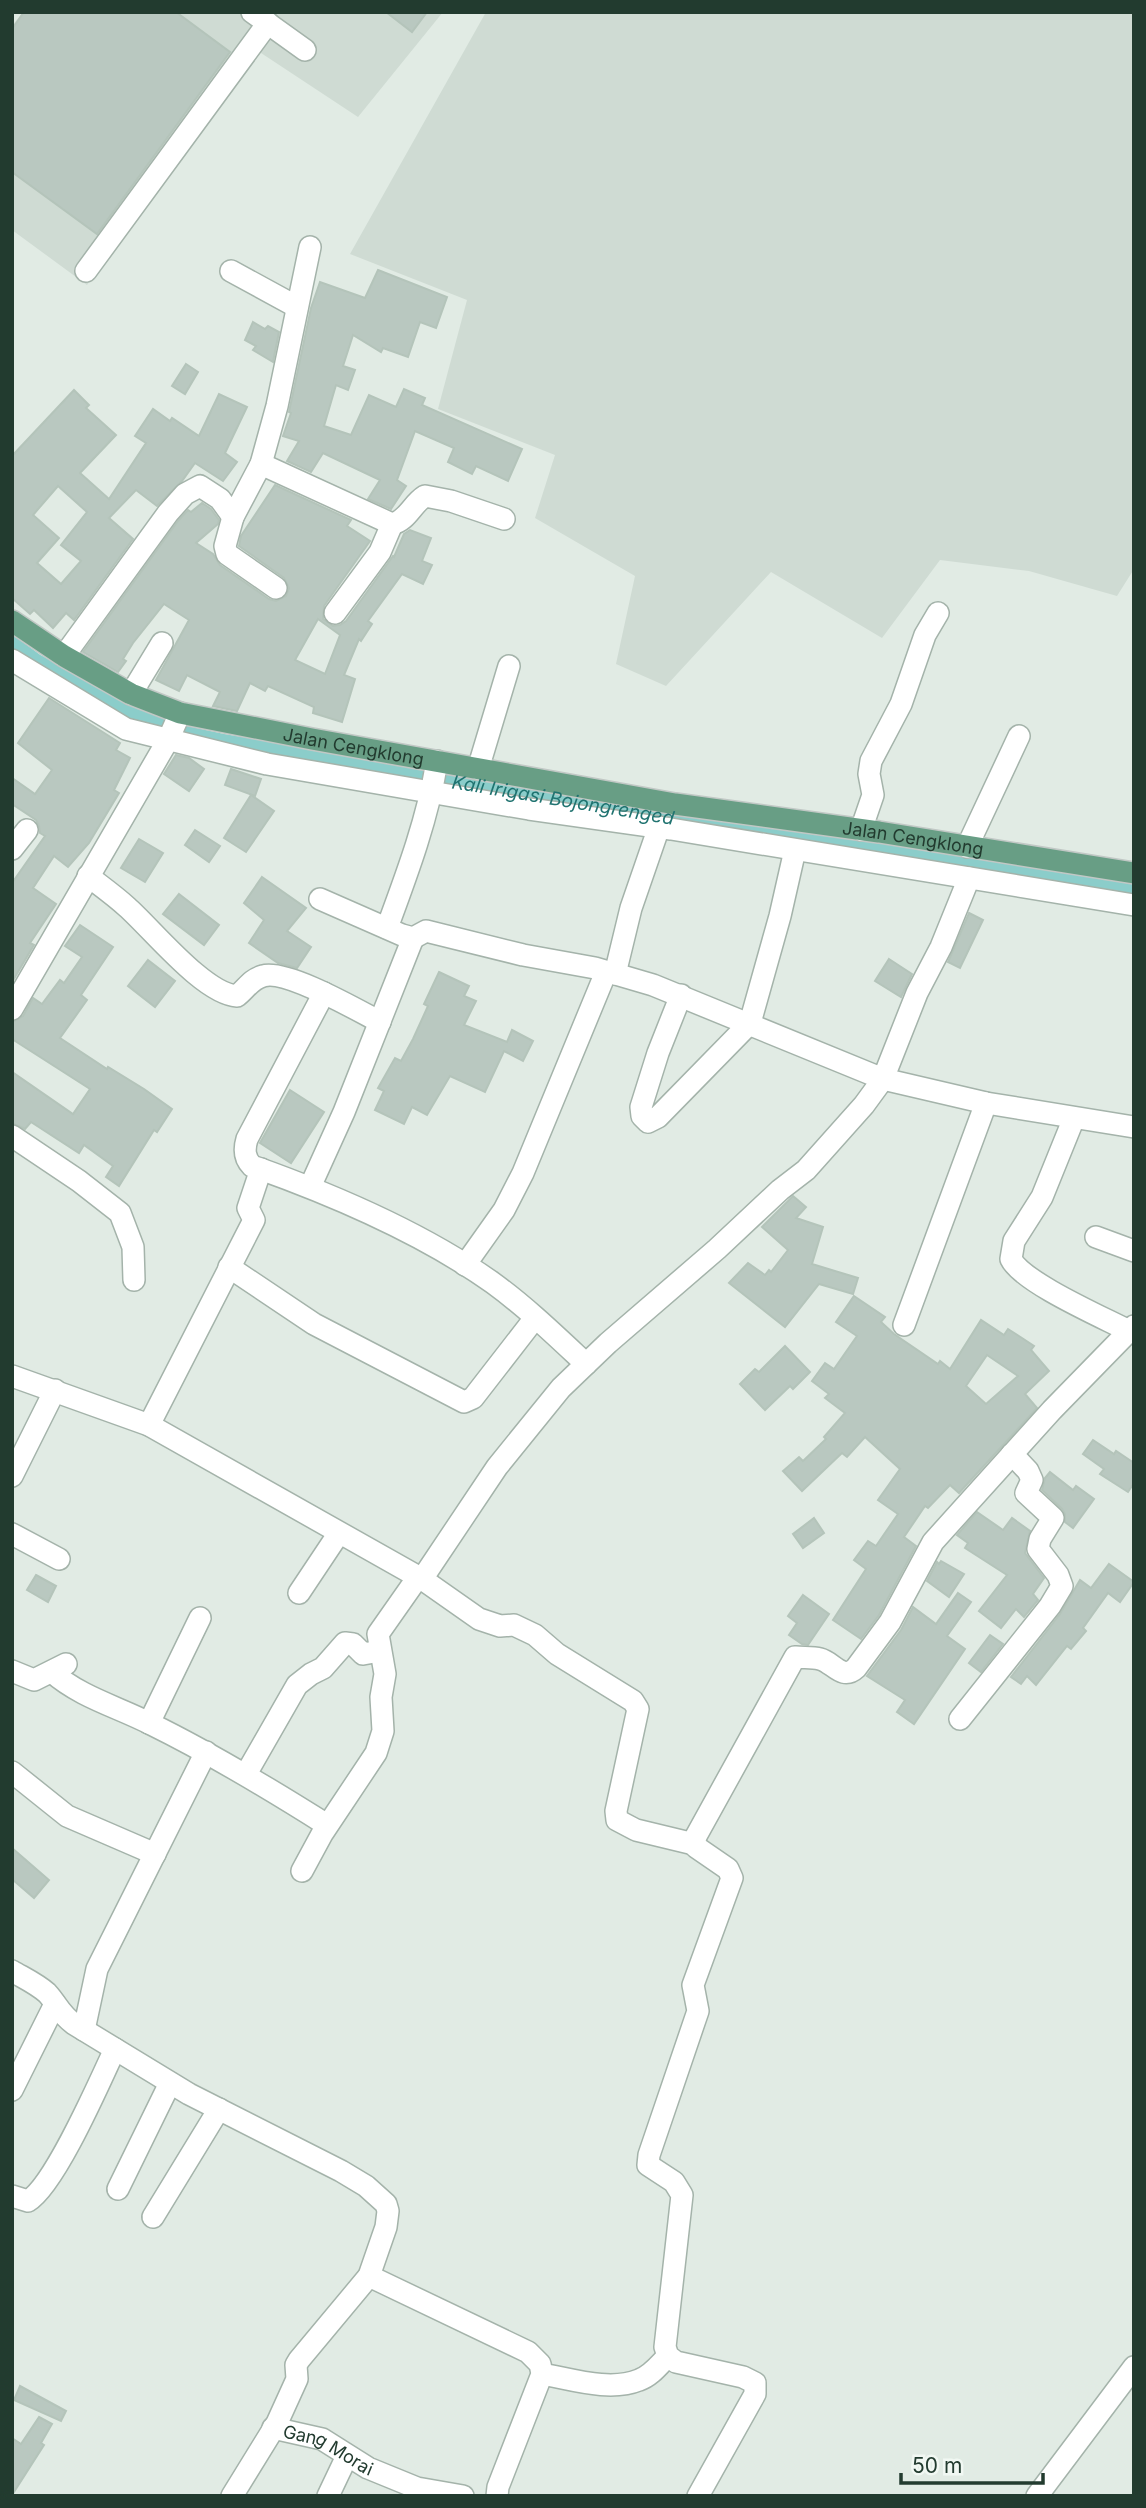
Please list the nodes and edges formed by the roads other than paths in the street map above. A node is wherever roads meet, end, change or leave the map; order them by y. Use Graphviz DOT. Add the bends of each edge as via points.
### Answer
graph roads {
  1 [pos="260,18"];
  2 [pos="304,50"];
  3 [pos="310,247"];
  4 [pos="86,271"];
  5 [pos="232,271"];
  6 [pos="298,307"];
  7 [pos="261,464"];
  8 [pos="233,517"];
  9 [pos="504,519"];
  10 [pos="392,524"];
  11 [pos="276,588"];
  12 [pos="335,613"];
  13 [pos="938,613"];
  14 [pos="12,621"];
  15 [pos="162,643"];
  16 [pos="64,656"];
  17 [pos="12,660"];
  18 [pos="509,667"];
  19 [pos="131,695"];
  20 [pos="174,727"];
  21 [pos="1020,736"];
  22 [pos="478,769"];
  23 [pos="434,778"];
  24 [pos="532,794"];
  25 [pos="602,805"];
  26 [pos="670,819"];
  27 [pos="27,830"];
  28 [pos="872,846"];
  29 [pos="967,847"];
  30 [pos="12,849"];
  31 [pos="795,850"];
  32 [pos="1134,873"];
  33 [pos="88,876"];
  34 [pos="969,878"];
  35 [pos="320,899"];
  36 [pos="1134,905"];
  37 [pos="387,928"];
  38 [pos="413,938"];
  39 [pos="610,973"];
  40 [pos="324,993"];
  41 [pos="681,995"];
  42 [pos="12,1009"];
  43 [pos="380,1022"];
  44 [pos="750,1023"];
  45 [pos="883,1079"];
  46 [pos="986,1103"];
  47 [pos="1074,1118"];
  48 [pos="1134,1127"];
  49 [pos="12,1136"];
  50 [pos="261,1169"];
  51 [pos="310,1187"];
  52 [pos="1096,1237"];
  53 [pos="1134,1251"];
  54 [pos="466,1265"];
  55 [pos="229,1267"];
  56 [pos="134,1280"];
  57 [pos="534,1318"];
  58 [pos="904,1325"];
  59 [pos="1131,1328"];
  60 [pos="586,1364"];
  61 [pos="12,1376"];
  62 [pos="55,1390"];
  63 [pos="149,1425"];
  64 [pos="1012,1454"];
  65 [pos="12,1476"];
  66 [pos="339,1533"];
  67 [pos="12,1534"];
  68 [pos="59,1559"];
  69 [pos="420,1578"];
  70 [pos="299,1593"];
  71 [pos="200,1618"];
  72 [pos="380,1651"];
  73 [pos="12,1671"];
  74 [pos="960,1719"];
  75 [pos="149,1723"];
  76 [pos="206,1752"];
  77 [pos="12,1772"];
  78 [pos="247,1774"];
  79 [pos="327,1825"];
  80 [pos="694,1844"];
  81 [pos="155,1854"];
  82 [pos="303,1871"];
  83 [pos="12,1971"];
  84 [pos="55,2004"];
  85 [pos="84,2030"];
  86 [pos="115,2049"];
  87 [pos="170,2082"];
  88 [pos="12,2090"];
  89 [pos="219,2109"];
  90 [pos="118,2189"];
  91 [pos="12,2196"];
  92 [pos="153,2217"];
  93 [pos="369,2276"];
  94 [pos="668,2356"];
  95 [pos="1134,2367"];
  96 [pos="542,2374"];
  97 [pos="273,2428"];
  98 [pos="347,2456"];
  99 [pos="233,2496"];
  100 [pos="328,2496"];
  101 [pos="463,2496"];
  102 [pos="497,2496"];
  103 [pos="698,2496"];
  104 [pos="1037,2496"];
  1 -- 2 [label="street"];
  1 -- 4 [label="street"];
  3 -- 6 [label="street"];
  5 -- 6 [label="street"];
  6 -- 7 [label="street"];
  7 -- 8 [label="street"];
  7 -- 10 [label="street"];
  8 -- 11 [label="street" via="227,554"];
  8 -- 16 [label="street" via="220,499 200,486 185,494 141,547"];
  9 -- 10 [label="street" via="425,496 401,522"];
  10 -- 12 [label="street" via="380,552"];
  13 -- 28 [label="street" via="925,635 901,704 871,761"];
  14 -- 16 [label="main road, Jalan Cengklong"];
  15 -- 19 [label="street"];
  16 -- 19 [label="main road, Jalan Cengklong"];
  17 -- 20 [label="street" via="126,729"];
  18 -- 22 [label="street"];
  19 -- 20 [label="main road, Jalan Cengklong"];
  20 -- 23 [label="main road, Jalan Cengklong"];
  20 -- 23 [label="street" via="267,764"];
  20 -- 33 [label="street"];
  21 -- 29 [label="street"];
  22 -- 23 [label="main road, Jalan Cengklong"];
  22 -- 24 [label="main road, Jalan Cengklong"];
  23 -- 24 [label="street"];
  23 -- 37 [label="street"];
  24 -- 25 [label="main road, Jalan Cengklong"];
  24 -- 25 [label="street"];
  25 -- 26 [label="main road, Jalan Cengklong"];
  25 -- 26 [label="street"];
  26 -- 28 [label="main road, Jalan Cengklong"];
  26 -- 31 [label="street"];
  26 -- 39 [label="street" via="631,908"];
  27 -- 30 [label="street"];
  28 -- 29 [label="main road, Jalan Cengklong"];
  28 -- 31 [label="street"];
  28 -- 34 [label="street"];
  29 -- 32 [label="main road, Jalan Cengklong"];
  31 -- 44 [label="street"];
  33 -- 40 [label="street" via="194,972 224,992 237,996 254,979 266,975"];
  33 -- 42 [label="street"];
  34 -- 36 [label="street"];
  34 -- 45 [label="street"];
  35 -- 37 [label="street"];
  37 -- 38 [label="street"];
  38 -- 39 [label="street" via="426,931"];
  38 -- 43 [label="street"];
  39 -- 41 [label="street"];
  39 -- 54 [label="street" via="523,1173"];
  40 -- 43 [label="street"];
  40 -- 50 [label="street" via="247,1139 246,1158"];
  41 -- 44 [label="street"];
  41 -- 44 [label="street" via="641,1107 646,1121 658,1117"];
  43 -- 51 [label="street"];
  44 -- 45 [label="street"];
  45 -- 46 [label="street"];
  45 -- 60 [label="street" via="806,1170"];
  46 -- 47 [label="street"];
  46 -- 58 [label="street"];
  47 -- 48 [label="street"];
  47 -- 59 [label="street" via="1042,1197 1014,1241 1011,1259 1042,1287"];
  49 -- 56 [label="street" via="120,1213 132,1247"];
  50 -- 51 [label="street"];
  50 -- 55 [label="street" via="248,1208 254,1220"];
  51 -- 54 [label="street"];
  52 -- 53 [label="street"];
  54 -- 57 [label="street"];
  55 -- 57 [label="street" via="314,1324 464,1402 474,1398"];
  55 -- 63 [label="street"];
  57 -- 60 [label="street"];
  59 -- 64 [label="street"];
  60 -- 69 [label="street" via="497,1467"];
  61 -- 62 [label="street"];
  62 -- 63 [label="street"];
  62 -- 65 [label="street"];
  63 -- 66 [label="street"];
  64 -- 74 [label="street" via="1032,1480 1026,1493 1053,1518 1038,1549 1062,1586"];
  64 -- 80 [label="street" via="933,1542 891,1622 851,1673 821,1659 795,1657"];
  66 -- 69 [label="street"];
  66 -- 70 [label="street"];
  67 -- 68 [label="street"];
  69 -- 72 [label="street" via="378,1634"];
  69 -- 80 [label="street" via="479,1619 514,1625 536,1635 576,1667 634,1702 638,1709 615,1811 617,1820 636,1830"];
  71 -- 75 [label="street"];
  72 -- 78 [label="street" via="363,1654 353,1644 344,1643 323,1668 302,1681"];
  72 -- 79 [label="street" via="385,1674 382,1739"];
  73 -- 75 [label="street" via="34,1680 59,1668 77,1690"];
  75 -- 76 [label="street"];
  76 -- 78 [label="street"];
  76 -- 81 [label="street"];
  77 -- 81 [label="street" via="66,1816"];
  78 -- 79 [label="street"];
  79 -- 82 [label="street"];
  80 -- 94 [label="street" via="729,1869 732,1878 693,1985 698,2011 649,2155 648,2165 674,2182 682,2195 665,2347"];
  81 -- 85 [label="street" via="97,1969"];
  83 -- 84 [label="street" via="42,1989"];
  84 -- 85 [label="street" via="61,2015"];
  84 -- 88 [label="street"];
  85 -- 86 [label="street"];
  86 -- 87 [label="street"];
  86 -- 91 [label="street" via="41,2189 28,2201"];
  87 -- 89 [label="street"];
  87 -- 90 [label="street"];
  89 -- 92 [label="street"];
  89 -- 93 [label="street" via="341,2171 386,2204 386,2227"];
  93 -- 96 [label="street" via="528,2352 540,2364"];
  93 -- 97 [label="street" via="299,2360 297,2379"];
  94 -- 96 [label="street" via="640,2380 624,2384"];
  94 -- 103 [label="street" via="755,2384 755,2394"];
  95 -- 104 [label="street"];
  96 -- 102 [label="street"];
  97 -- 98 [label="street, Gang Morai" via="322,2439"];
  97 -- 99 [label="street"];
  98 -- 100 [label="street"];
  98 -- 101 [label="street, Gang Morai" via="417,2488"];
}
